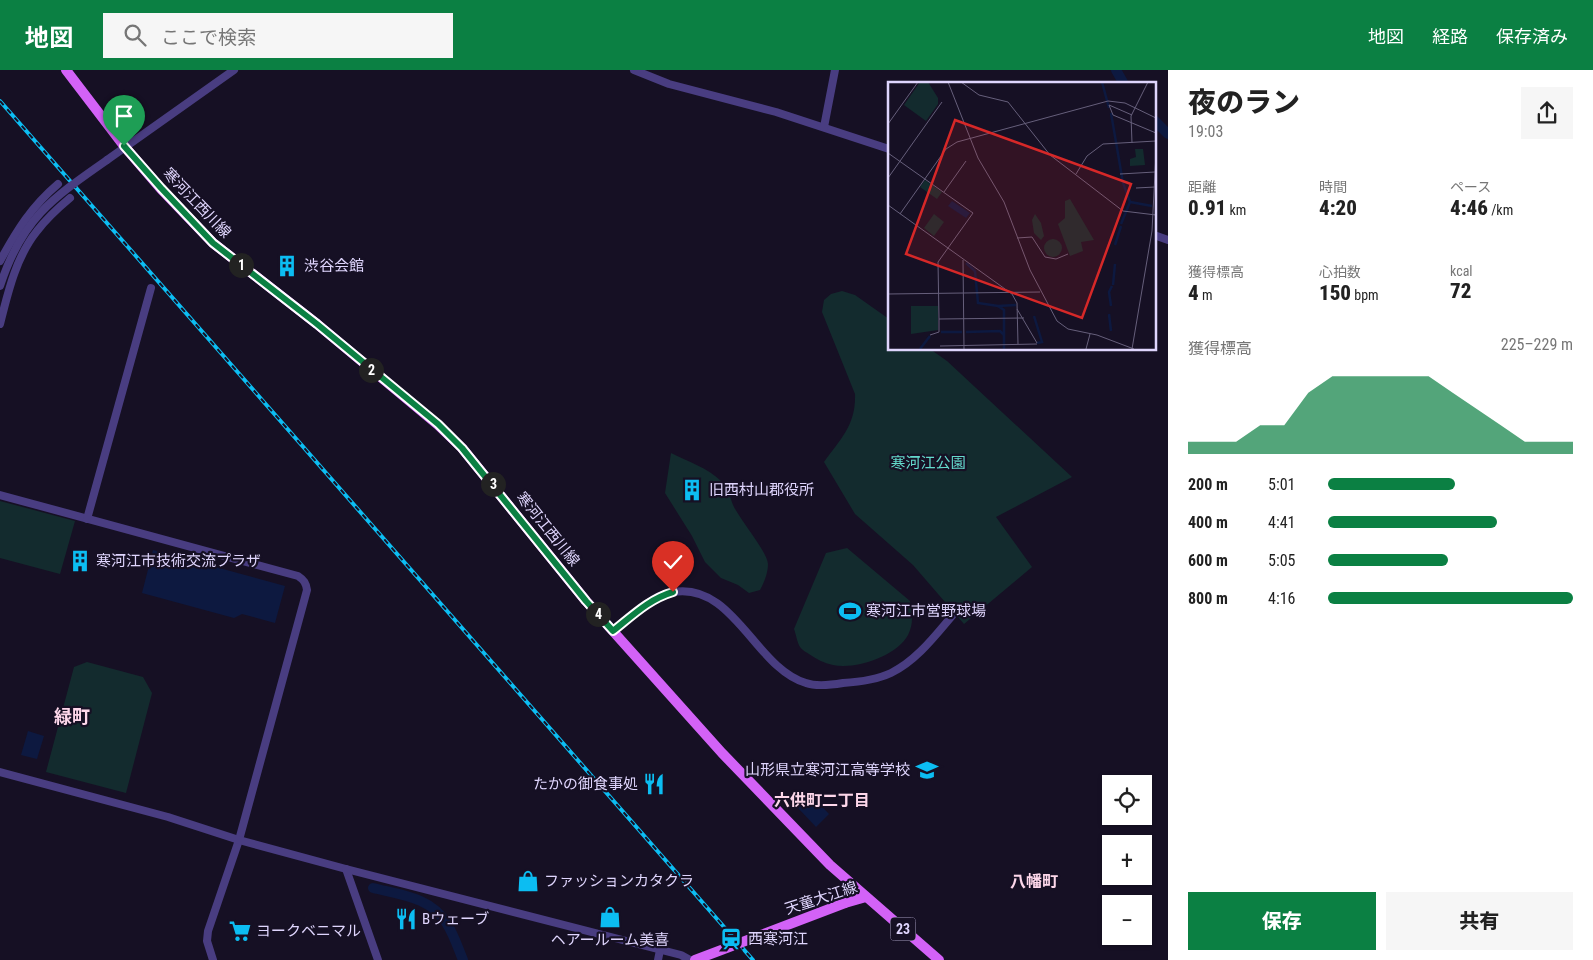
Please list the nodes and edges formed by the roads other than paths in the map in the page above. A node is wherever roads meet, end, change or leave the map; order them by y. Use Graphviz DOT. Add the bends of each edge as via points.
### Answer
graph roads {
  1 [pos="66,70"];
  2 [pos="234,70"];
  3 [pos="634,70"];
  4 [pos="835,70"];
  5 [pos="824,127"];
  6 [pos="124,146"];
  7 [pos="888,149"];
  8 [pos="58,184"];
  9 [pos="70,198"];
  10 [pos="1156,236"];
  11 [pos="1168,240"];
  12 [pos="0,261"];
  13 [pos="0,286"];
  14 [pos="151,288"];
  15 [pos="0,324"];
  16 [pos="0,495"];
  17 [pos="87,519"];
  18 [pos="952,616"];
  19 [pos="613,631"];
  20 [pos="0,772"];
  21 [pos="239,840"];
  22 [pos="346,869"];
  23 [pos="866,897"];
  24 [pos="660,950"];
  25 [pos="213,960"];
  26 [pos="378,960"];
  27 [pos="658,960"];
  28 [pos="690,960"];
  29 [pos="695,960"];
  30 [pos="939,960"];
  1 -- 6 [label="main road, 寒河江西川線"];
  2 -- 6 [label="street"];
  3 -- 5 [label="street" via="669,84"];
  4 -- 5 [label="street"];
  5 -- 7 [label="street"];
  6 -- 13 [label="street, bridge" via="60,193 30,224 17,243"];
  6 -- 19 [label="main road, 寒河江西川線" via="213,243 438,424 462,448"];
  8 -- 12 [label="street" via="34,206"];
  9 -- 15 [label="street" via="49,217 23,253"];
  10 -- 11 [label="street"];
  14 -- 17 [label="street"];
  16 -- 17 [label="street"];
  17 -- 21 [label="street" via="298,576 306,584"];
  18 -- 19 [label="street" via="904,666 873,679 820,685 807,684 785,673 722,607 702,595 683,591 662,595"];
  19 -- 23 [label="main road, 寒河江西川線" via="758,792"];
  20 -- 21 [label="street" via="168,817"];
  21 -- 22 [label="street"];
  21 -- 25 [label="street" via="208,931 207,942"];
  22 -- 24 [label="street"];
  22 -- 26 [label="street"];
  23 -- 29 [label="main road, 天童大江線, bridge"];
  23 -- 30 [label="main road, 天童大江線 / 23"];
  24 -- 27 [label="street"];
  24 -- 28 [label="street"];
}
